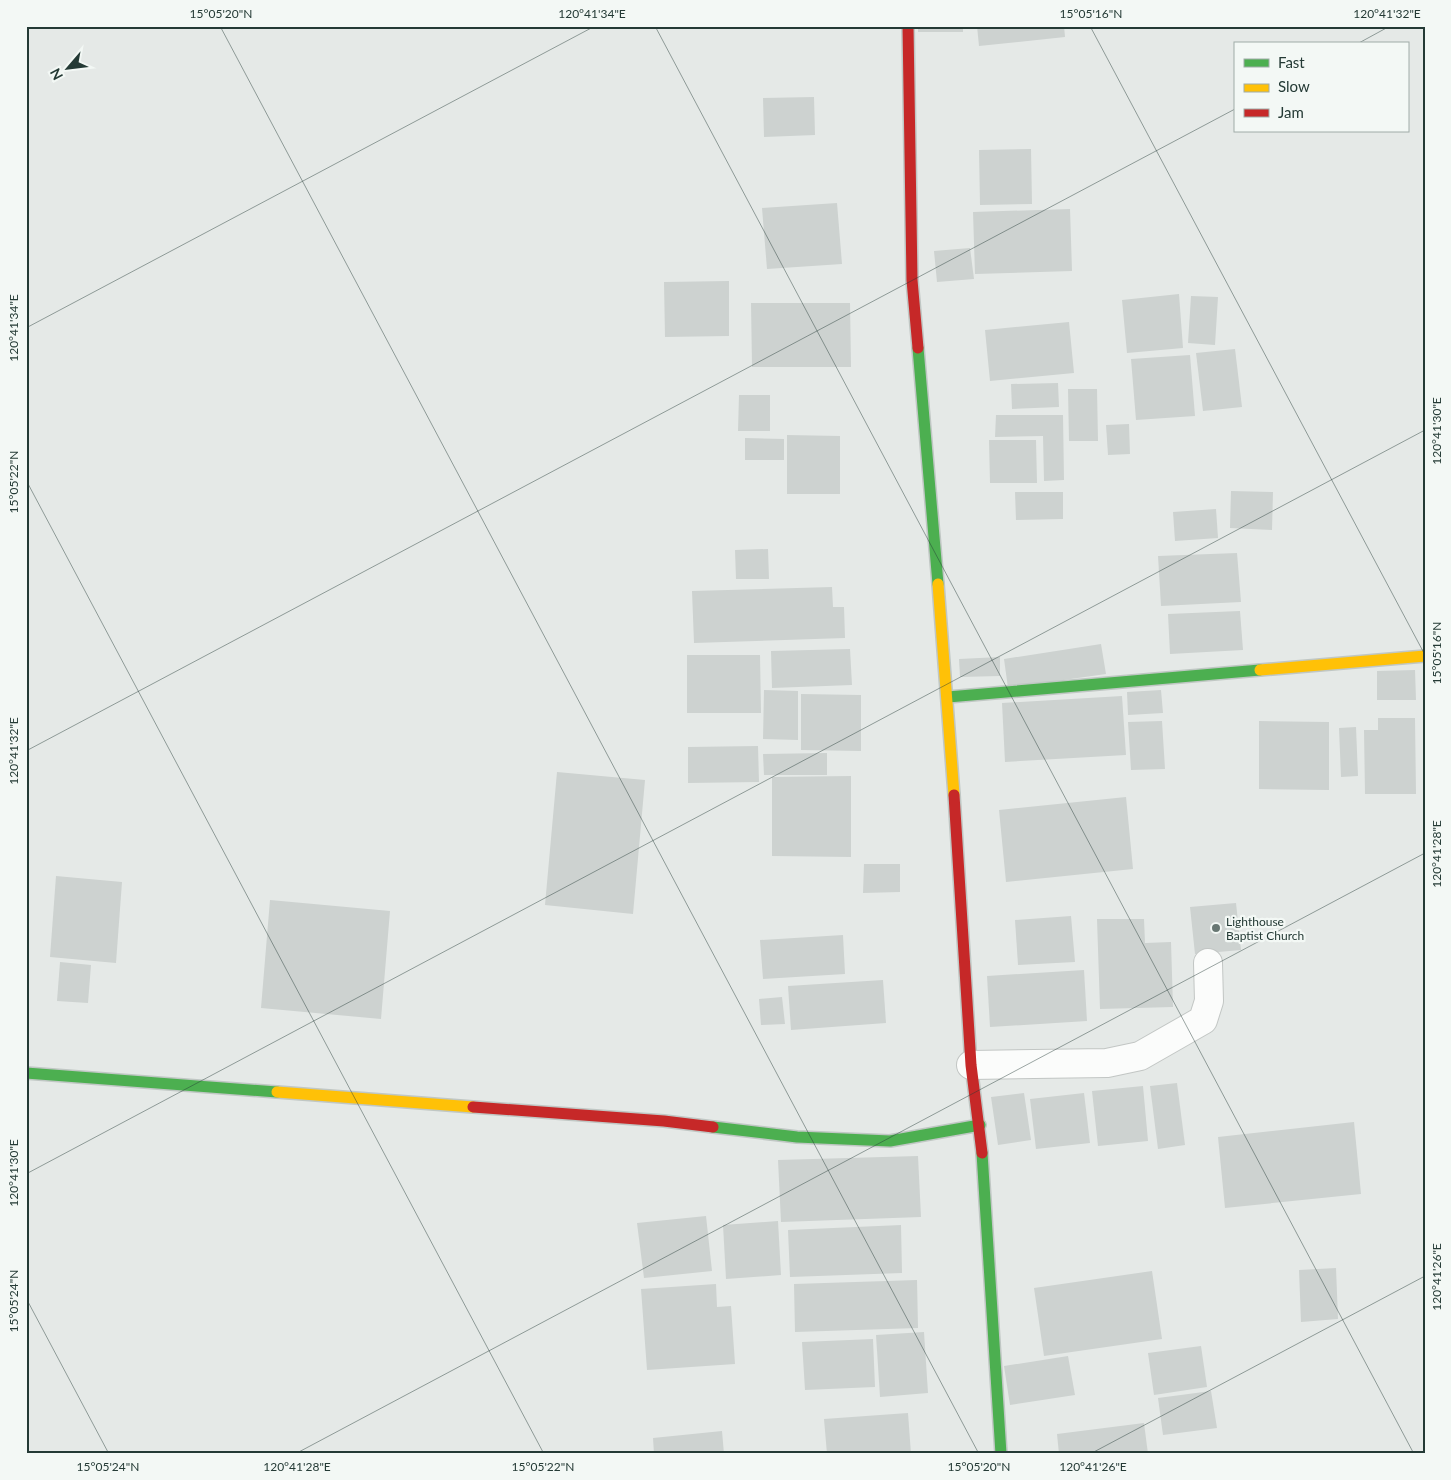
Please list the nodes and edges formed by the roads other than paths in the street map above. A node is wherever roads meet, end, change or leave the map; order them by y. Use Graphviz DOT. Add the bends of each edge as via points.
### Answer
graph roads {
  1 [pos="908,26"];
  2 [pos="1425,656"];
  3 [pos="948,697"];
  4 [pos="1208,963"];
  5 [pos="971,1065"];
  6 [pos="26,1074"];
  7 [pos="980,1125"];
  8 [pos="1001,1454"];
  1 -- 3 [label="main road" via="912,280"];
  2 -- 3 [label="main road"];
  3 -- 5 [label="main road"];
  4 -- 5 [label="street" via="1209,1001 1203,1020 1140,1056 1107,1063"];
  5 -- 7 [label="main road"];
  6 -- 7 [label="main road" via="644,1119 797,1137 890,1141"];
  7 -- 8 [label="main road"];
}
